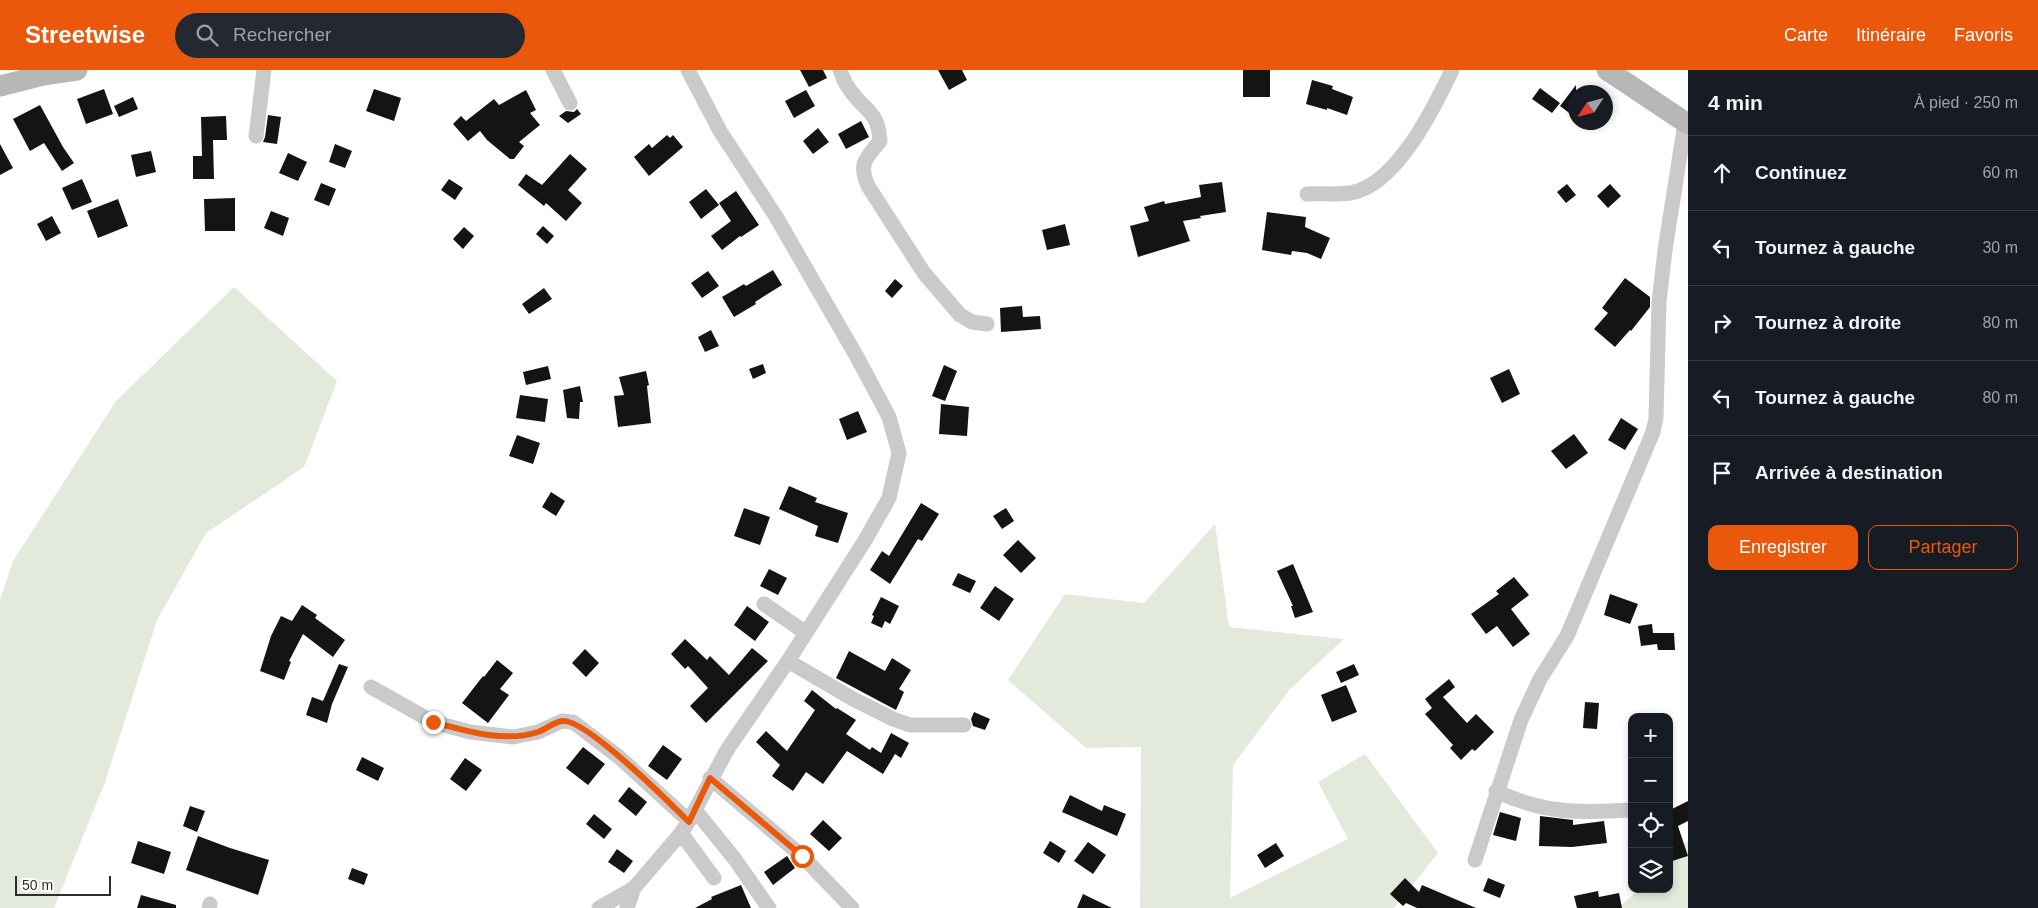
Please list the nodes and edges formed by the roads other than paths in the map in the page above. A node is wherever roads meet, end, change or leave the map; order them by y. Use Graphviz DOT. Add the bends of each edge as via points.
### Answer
graph roads {
  1 [pos="77,70"];
  2 [pos="264,70"];
  3 [pos="553,70"];
  4 [pos="688,70"];
  5 [pos="840,70"];
  6 [pos="1452,70"];
  7 [pos="1607,70"];
  8 [pos="22,75"];
  9 [pos="0,86"];
  10 [pos="570,103"];
  11 [pos="1687,123"];
  12 [pos="256,136"];
  13 [pos="1307,194"];
  14 [pos="987,324"];
  15 [pos="764,604"];
  16 [pos="806,633"];
  17 [pos="788,661"];
  18 [pos="371,686"];
  19 [pos="964,725"];
  20 [pos="710,778"];
  21 [pos="1496,791"];
  22 [pos="1628,810"];
  23 [pos="688,822"];
  24 [pos="1475,860"];
  25 [pos="714,878"];
  26 [pos="634,888"];
  27 [pos="599,908"];
  28 [pos="627,908"];
  29 [pos="769,908"];
  30 [pos="852,908"];
  1 -- 8 [label="street"];
  2 -- 12 [label="street"];
  3 -- 10 [label="street"];
  4 -- 16 [label="street" via="720,130 857,357 889,417 899,452 889,498"];
  5 -- 14 [label="street" via="854,96 876,120 879,132 880,141 862,164 868,186 924,272 960,315 972,322"];
  6 -- 13 [label="street" via="1412,144 1378,179 1350,193"];
  7 -- 11 [label="street"];
  8 -- 9 [label="street"];
  11 -- 21 [label="street" via="1659,302 1653,432 1567,636 1540,679 1520,720"];
  15 -- 16 [label="street"];
  16 -- 17 [label="street"];
  17 -- 19 [label="street" via="893,719 910,725"];
  17 -- 20 [label="street"];
  18 -- 23 [label="street" via="433,722 470,732 514,737 538,732 562,721 573,722 619,756"];
  20 -- 23 [label="street"];
  20 -- 30 [label="street" via="802,856"];
  21 -- 22 [label="street" via="1526,804 1553,810"];
  21 -- 24 [label="street"];
  23 -- 25 [label="street"];
  23 -- 26 [label="street"];
  23 -- 29 [label="street" via="734,858"];
  26 -- 27 [label="street"];
  26 -- 28 [label="street"];
}
